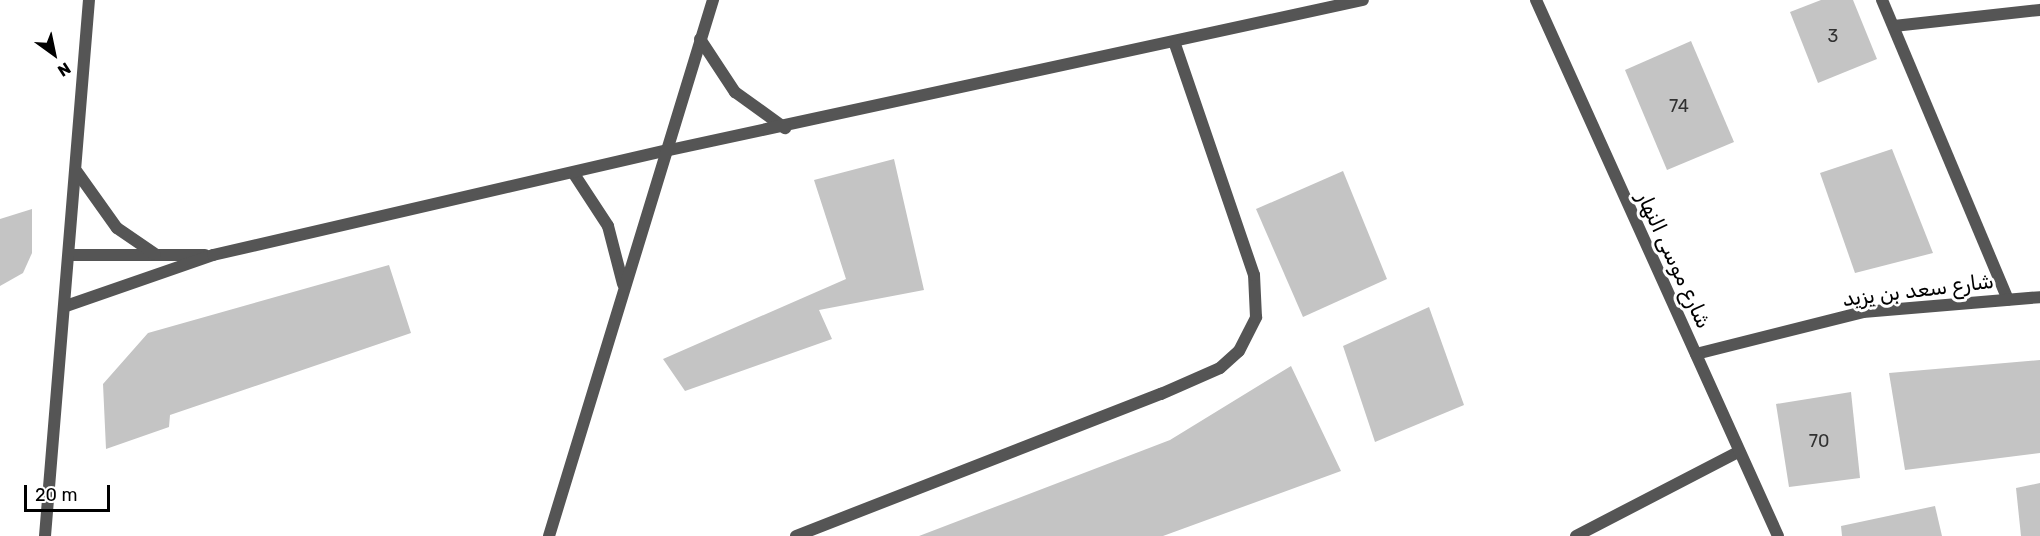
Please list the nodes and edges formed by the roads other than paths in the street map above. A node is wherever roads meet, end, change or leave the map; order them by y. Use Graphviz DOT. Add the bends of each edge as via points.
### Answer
graph roads {
  1 [pos="89,0"];
  2 [pos="713,0"];
  3 [pos="1363,0"];
  4 [pos="1536,0"];
  5 [pos="1882,0"];
  6 [pos="2040,10"];
  7 [pos="1894,26"];
  8 [pos="700,39"];
  9 [pos="1175,44"];
  10 [pos="785,128"];
  11 [pos="664,151"];
  12 [pos="77,172"];
  13 [pos="574,174"];
  14 [pos="155,254"];
  15 [pos="71,255"];
  16 [pos="213,255"];
  17 [pos="624,286"];
  18 [pos="2040,297"];
  19 [pos="2008,300"];
  20 [pos="66,306"];
  21 [pos="1696,354"];
  22 [pos="1738,452"];
  23 [pos="45,536"];
  24 [pos="549,536"];
  25 [pos="796,536"];
  26 [pos="1576,536"];
  27 [pos="1778,536"];
  1 -- 12 [label="street"];
  2 -- 8 [label="street"];
  3 -- 9 [label="street"];
  4 -- 21 [label="street, شارع موسى النهار"];
  5 -- 7 [label="street"];
  6 -- 7 [label="street"];
  7 -- 19 [label="street"];
  8 -- 10 [label="street" via="735,92"];
  8 -- 11 [label="street"];
  9 -- 10 [label="street"];
  9 -- 25 [label="street" via="1254,275 1256,317 1239,351 1220,368 1161,394"];
  10 -- 11 [label="street"];
  11 -- 13 [label="street"];
  11 -- 17 [label="street"];
  12 -- 14 [label="street" via="117,228"];
  12 -- 15 [label="street"];
  13 -- 16 [label="street"];
  13 -- 17 [label="street" via="608,226"];
  14 -- 15 [label="street"];
  14 -- 16 [label="street"];
  15 -- 20 [label="street"];
  16 -- 20 [label="street"];
  17 -- 24 [label="street"];
  18 -- 19 [label="street, شارع سعد بن يزيد"];
  19 -- 21 [label="street, شارع سعد بن يزيد" via="1863,312"];
  20 -- 23 [label="street"];
  21 -- 22 [label="street, شارع موسى النهار"];
  22 -- 26 [label="street"];
  22 -- 27 [label="street, شارع موسى النهار"];
}
